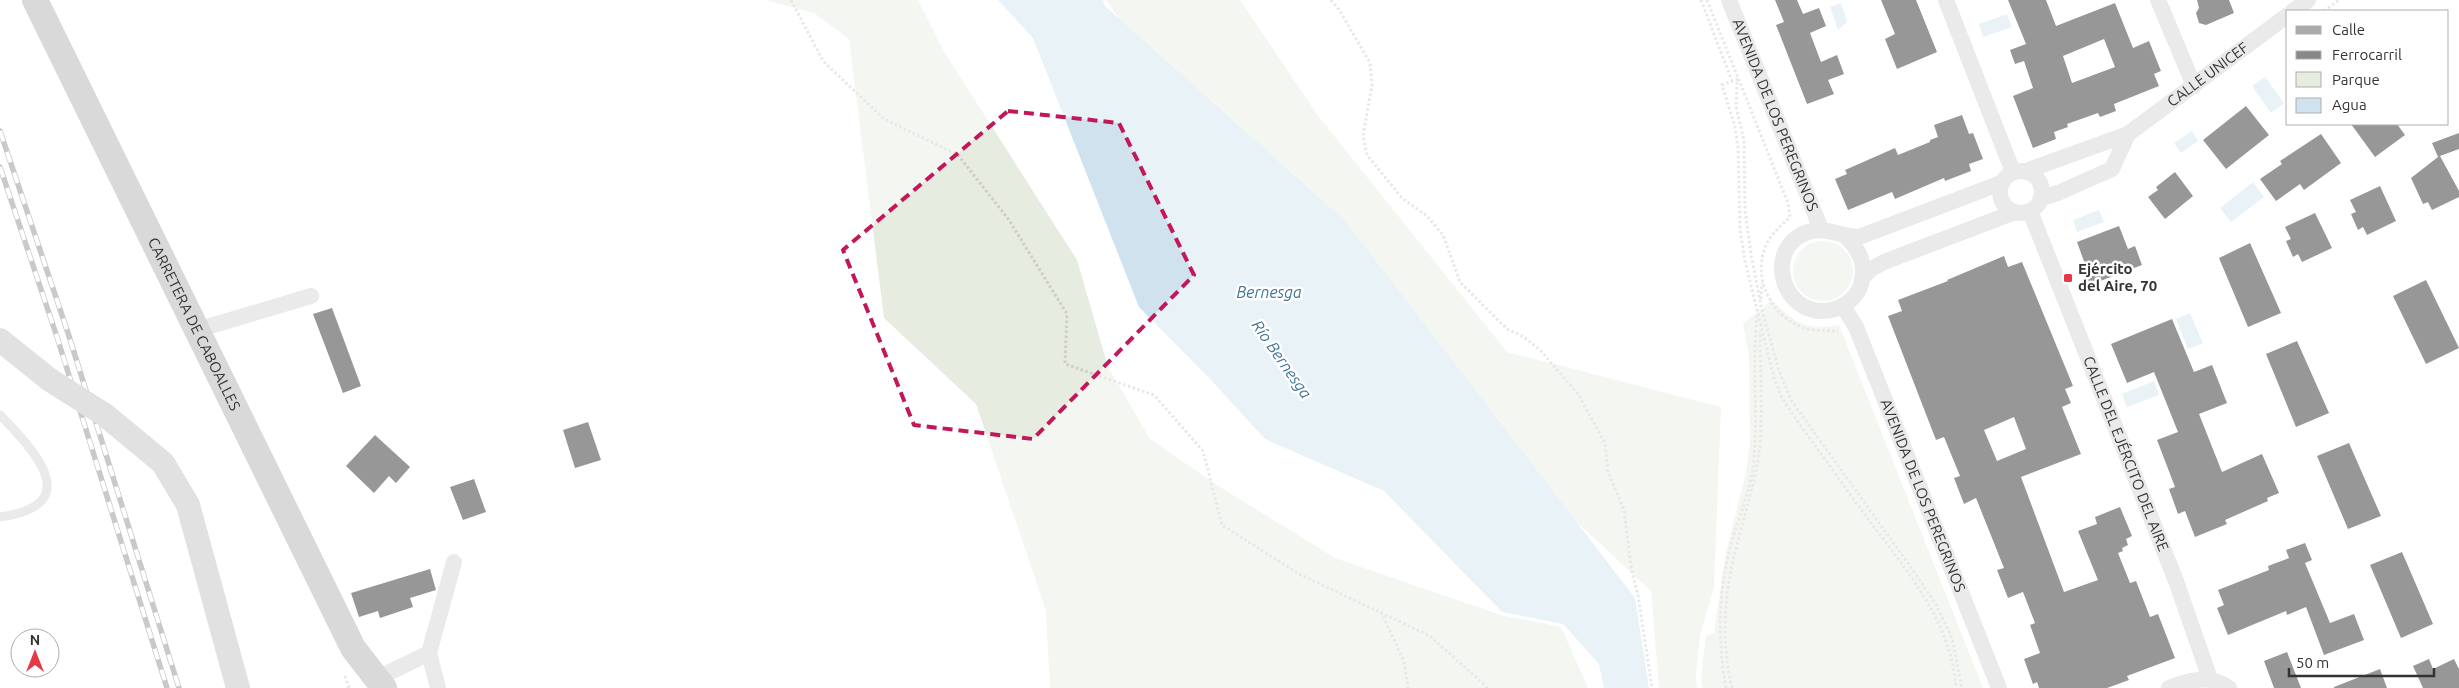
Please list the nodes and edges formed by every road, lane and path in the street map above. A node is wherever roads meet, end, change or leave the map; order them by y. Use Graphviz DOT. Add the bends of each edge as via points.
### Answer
graph roads {
  1 [pos="35,0"];
  2 [pos="791,0"];
  3 [pos="1331,0"];
  4 [pos="1700,0"];
  5 [pos="1707,0"];
  6 [pos="1729,0"];
  7 [pos="1946,0"];
  8 [pos="2158,0"];
  9 [pos="2308,0"];
  10 [pos="2340,0"];
  11 [pos="2294,10"];
  12 [pos="2325,10"];
  13 [pos="2286,17"];
  14 [pos="1743,77"];
  15 [pos="1738,79"];
  16 [pos="1732,81"];
  17 [pos="2194,86"];
  18 [pos="2128,134"];
  19 [pos="2019,171"];
  20 [pos="2001,183"];
  21 [pos="2041,198"];
  22 [pos="2022,211"];
  23 [pos="1821,229"];
  24 [pos="1846,237"];
  25 [pos="1863,277"];
  26 [pos="1762,278"];
  27 [pos="311,296"];
  28 [pos="1760,306"];
  29 [pos="1843,306"];
  30 [pos="1757,313"];
  31 [pos="1760,324"];
  32 [pos="197,330"];
  33 [pos="1840,338"];
  34 [pos="0,340"];
  35 [pos="0,415"];
  36 [pos="0,516"];
  37 [pos="454,562"];
  38 [pos="1380,612"];
  39 [pos="428,653"];
  40 [pos="2210,680"];
  41 [pos="374,685"];
  42 [pos="238,688"];
  43 [pos="438,688"];
  44 [pos="1408,688"];
  45 [pos="1488,688"];
  46 [pos="1652,688"];
  47 [pos="1726,688"];
  48 [pos="1732,688"];
  49 [pos="1956,688"];
  50 [pos="1962,688"];
  51 [pos="1999,688"];
  52 [pos="2169,688"];
  53 [pos="2229,688"];
  1 -- 32 [label="main road, CARRETERA DE CABOALLES"];
  2 -- 38 [label="path" via="823,61 884,119 958,155 1009,220 1067,314 1066,364 1154,395 1203,451 1222,525 1299,574"];
  3 -- 46 [label="path" via="1370,63 1372,85 1364,136 1367,156 1402,198 1427,216 1443,235 1460,282 1506,329 1524,337 1540,350 1578,394 1605,443 1608,472 1624,510"];
  4 -- 16 [label="path"];
  5 -- 15 [label="path"];
  6 -- 23 [label="street, AVENIDA DE LOS PEREGRINOS"];
  7 -- 19 [label="street"];
  8 -- 17 [label="street"];
  9 -- 11 [label="street"];
  10 -- 12 [label="path"];
  13 -- 17 [label="street, CALLE UNICEF"];
  14 -- 15 [label="path"];
  15 -- 16 [label="path"];
  15 -- 26 [label="path" via="1788,203 1790,217 1767,243 1761,266"];
  15 -- 28 [label="path" via="1736,106 1744,140 1745,210"];
  16 -- 30 [label="path" via="1722,85 1735,127 1740,229"];
  17 -- 18 [label="street, CALLE UNICEF"];
  18 -- 19 [label="street, CALLE UNICEF"];
  18 -- 21 [label="street" via="2116,164 2107,173"];
  19 -- 20 [label="street"];
  19 -- 21 [label="street" via="2033,174 2041,184"];
  20 -- 22 [label="street" via="2003,204"];
  20 -- 24 [label="street" via="1871,233"];
  21 -- 22 [label="street"];
  22 -- 25 [label="street" via="1884,262"];
  22 -- 40 [label="street, CALLE DEL EJÉRCITO DEL AIRE" via="2176,581"];
  23 -- 24 [label="street"];
  23 -- 29 [label="street" via="1807,232 1794,240 1785,252 1783,282 1800,305 1829,311"];
  24 -- 25 [label="street" via="1857,248 1863,262"];
  25 -- 29 [label="street" via="1860,289"];
  26 -- 28 [label="path"];
  26 -- 33 [label="path" via="1769,300 1783,316 1805,328 1838,331"];
  27 -- 32 [label="street"];
  28 -- 31 [label="path"];
  28 -- 50 [label="path" via="1791,400 1934,603 1952,638"];
  29 -- 51 [label="street, AVENIDA DE LOS PEREGRINOS" via="1864,345"];
  30 -- 31 [label="path"];
  30 -- 47 [label="path" via="1754,458 1742,513 1729,552 1720,610"];
  31 -- 48 [label="path" via="1758,458 1726,600 1725,636"];
  31 -- 49 [label="path" via="1782,398 1923,595 1945,635"];
  32 -- 41 [label="main road, CARRETERA DE CABOALLES"];
  34 -- 42 [label="street, bridge" via="50,380 105,415 163,463 188,506"];
  35 -- 36 [label="lane" via="34,451 47,484 42,500 32,510"];
  37 -- 39 [label="street"];
  38 -- 44 [label="path" via="1404,661"];
  38 -- 45 [label="path" via="1430,636"];
  39 -- 41 [label="street"];
  39 -- 43 [label="street"];
  40 -- 52 [label="street" via="2188,681"];
  40 -- 53 [label="street"];
}
